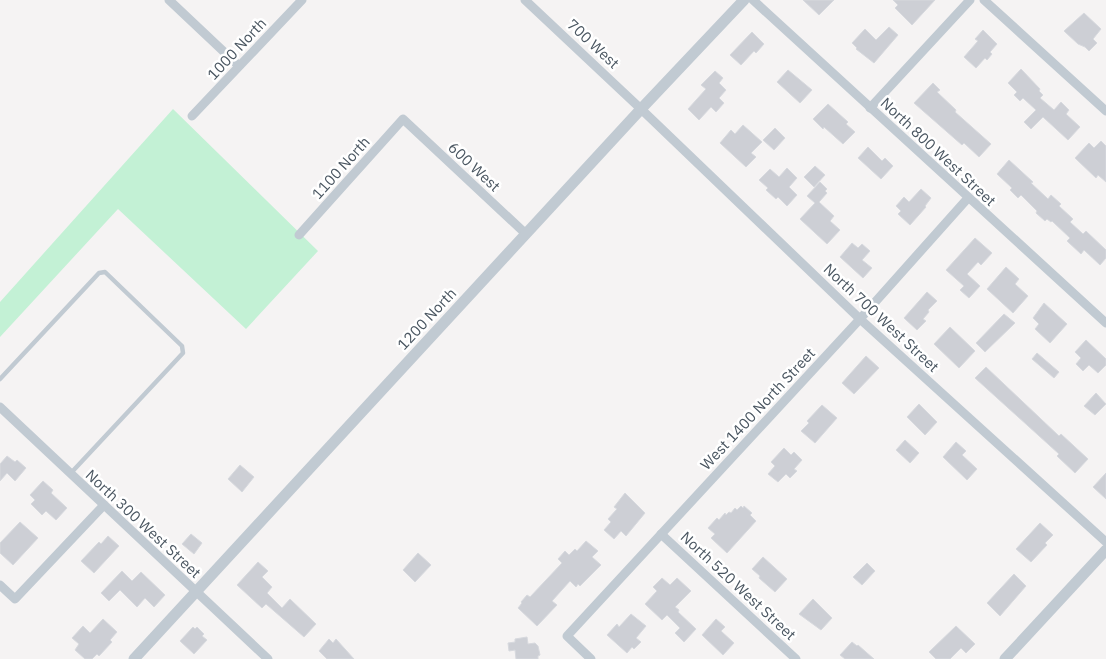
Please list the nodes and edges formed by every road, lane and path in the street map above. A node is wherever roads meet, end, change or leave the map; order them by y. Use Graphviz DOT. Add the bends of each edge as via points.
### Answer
graph roads {
  1 [pos="169,0"];
  2 [pos="302,0"];
  3 [pos="525,0"];
  4 [pos="744,0"];
  5 [pos="752,0"];
  6 [pos="970,0"];
  7 [pos="984,0"];
  8 [pos="239,66"];
  9 [pos="870,108"];
  10 [pos="641,109"];
  11 [pos="1106,111"];
  12 [pos="192,116"];
  13 [pos="403,120"];
  14 [pos="968,198"];
  15 [pos="526,234"];
  16 [pos="299,235"];
  17 [pos="860,319"];
  18 [pos="1106,323"];
  19 [pos="0,379"];
  20 [pos="0,407"];
  21 [pos="70,474"];
  22 [pos="104,505"];
  23 [pos="661,534"];
  24 [pos="1106,542"];
  25 [pos="1106,550"];
  26 [pos="0,586"];
  27 [pos="195,592"];
  28 [pos="134,659"];
  29 [pos="268,659"];
  30 [pos="591,659"];
  31 [pos="796,659"];
  32 [pos="1005,659"];
  1 -- 8 [label="street"];
  2 -- 8 [label="street, 1000 North"];
  3 -- 10 [label="street, 700 West"];
  4 -- 10 [label="street, 1200 North"];
  5 -- 9 [label="street, North 800 West Street"];
  6 -- 9 [label="street"];
  7 -- 11 [label="street"];
  8 -- 12 [label="street, 1000 North"];
  9 -- 14 [label="street, North 800 West Street"];
  10 -- 15 [label="street, 1200 North"];
  10 -- 17 [label="street, North 700 West Street"];
  13 -- 15 [label="street, 600 West"];
  13 -- 16 [label="street, 1100 North"];
  14 -- 17 [label="street, West 1400 North Street"];
  14 -- 18 [label="street, North 800 West Street"];
  15 -- 27 [label="street, 1200 North"];
  17 -- 23 [label="street, West 1400 North Street"];
  17 -- 24 [label="street, North 700 West Street"];
  19 -- 21 [label="lane" via="99,273 105,272 182,346 183,353"];
  20 -- 21 [label="street, North 300 West Street"];
  21 -- 22 [label="street, North 300 West Street"];
  22 -- 26 [label="street" via="15,599"];
  22 -- 27 [label="street, North 300 West Street"];
  23 -- 30 [label="street, West 1400 North Street" via="567,636"];
  23 -- 31 [label="street, North 520 West Street"];
  25 -- 32 [label="street"];
  27 -- 28 [label="street, 1200 North"];
  27 -- 29 [label="street, North 300 West Street"];
}
